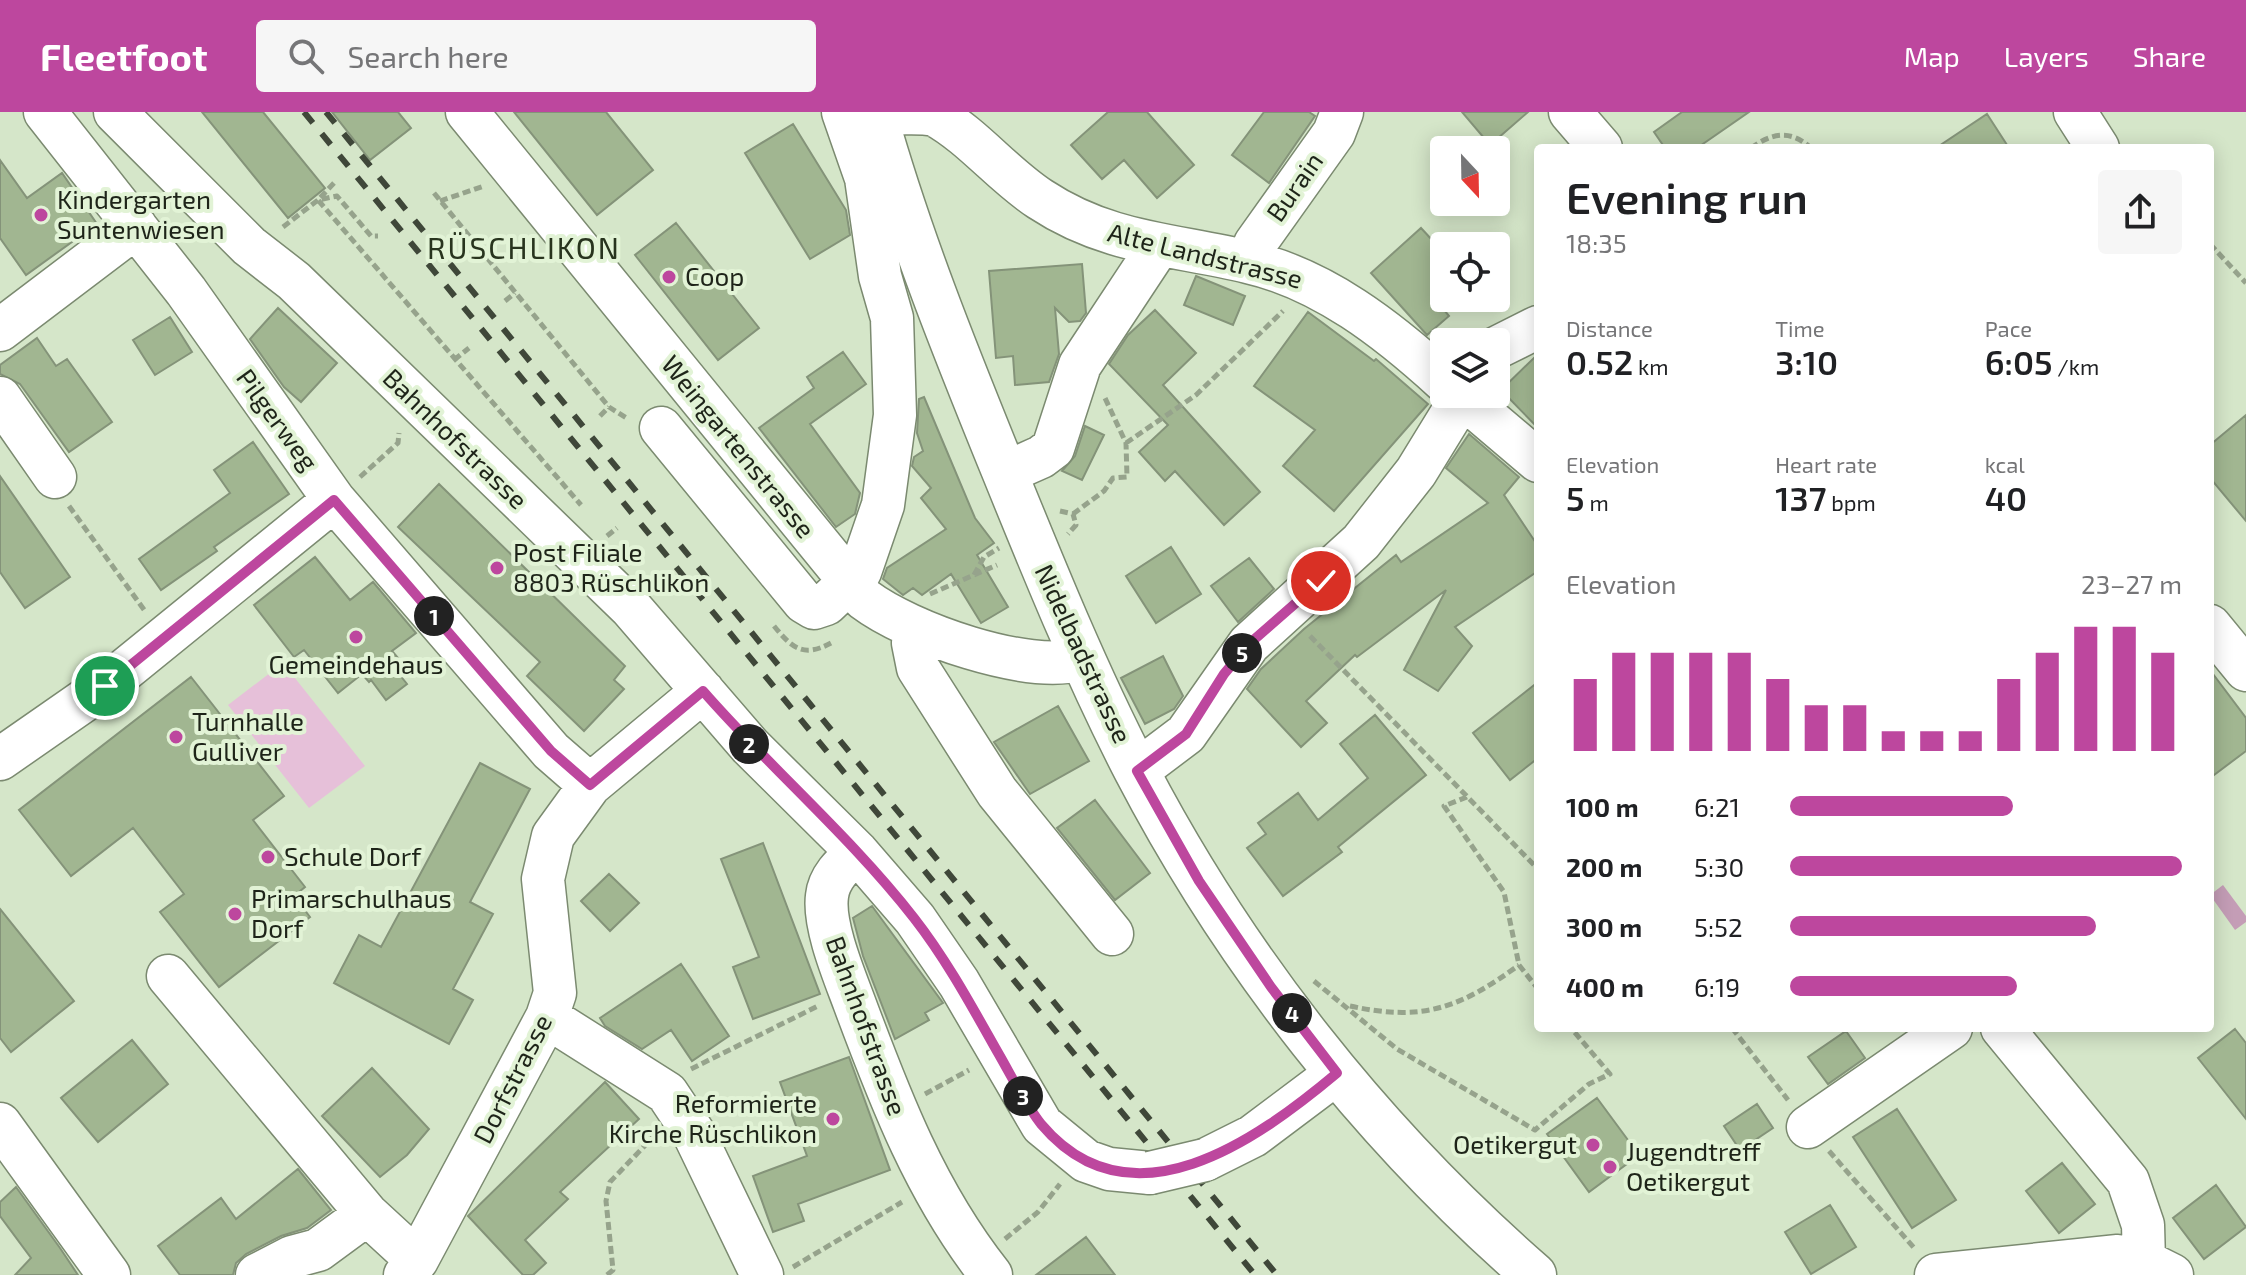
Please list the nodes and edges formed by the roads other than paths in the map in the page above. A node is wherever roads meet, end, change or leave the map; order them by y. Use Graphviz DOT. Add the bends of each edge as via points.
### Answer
graph roads {
  1 [pos="45,112"];
  2 [pos="467,112"];
  3 [pos="1342,112"];
  4 [pos="1570,112"];
  5 [pos="2075,112"];
  6 [pos="117,113"];
  7 [pos="864,113"];
  8 [pos="1598,144"];
  9 [pos="2095,144"];
  10 [pos="136,227"];
  11 [pos="1158,247"];
  12 [pos="1249,262"];
  13 [pos="1534,329"];
  14 [pos="0,330"];
  15 [pos="1510,341"];
  16 [pos="1430,365"];
  17 [pos="0,398"];
  18 [pos="1437,408"];
  19 [pos="1481,408"];
  20 [pos="661,428"];
  21 [pos="1534,457"];
  22 [pos="1005,473"];
  23 [pos="55,477"];
  24 [pos="334,500"];
  25 [pos="849,584"];
  26 [pos="900,622"];
  27 [pos="2214,631"];
  28 [pos="1082,659"];
  29 [pos="2246,670"];
  30 [pos="703,691"];
  31 [pos="0,759"];
  32 [pos="1137,771"];
  33 [pos="590,785"];
  34 [pos="857,852"];
  35 [pos="1112,934"];
  36 [pos="168,976"];
  37 [pos="547,1017"];
  38 [pos="1945,1032"];
  39 [pos="2005,1032"];
  40 [pos="1337,1073"];
  41 [pos="0,1124"];
  42 [pos="1808,1127"];
  43 [pos="367,1214"];
  44 [pos="994,1259"];
  45 [pos="411,1268"];
  46 [pos="2158,1268"];
  47 [pos="109,1275"];
  48 [pos="257,1275"];
  49 [pos="762,1275"];
  50 [pos="1534,1275"];
  51 [pos="1936,1275"];
  1 -- 10 [label="street, Pilgerweg"];
  2 -- 25 [label="street, Weingartenstrasse"];
  3 -- 12 [label="street, Burain" via="1334,133 1255,244"];
  4 -- 8 [label="street"];
  5 -- 9 [label="street"];
  6 -- 30 [label="street, Bahnhofstrasse" via="249,246 294,281 631,608"];
  7 -- 11 [label="street, Alte Landstrasse" via="933,114 1040,199 1098,229"];
  7 -- 22 [label="main road, Nidelbadstrasse"];
  7 -- 25 [label="street" via="866,178 880,276 888,297 895,379 891,460 876,528 860,572"];
  10 -- 14 [label="street"];
  10 -- 24 [label="street, Pilgerweg"];
  11 -- 12 [label="street, Alte Landstrasse"];
  11 -- 22 [label="street" via="1080,365 1053,448"];
  12 -- 16 [label="street, Alte Landstrasse" via="1320,287"];
  13 -- 15 [label="street"];
  17 -- 23 [label="street"];
  18 -- 32 [label="street" via="1416,472 1361,542 1249,644 1186,734"];
  19 -- 21 [label="street, Alte Landstrasse"];
  20 -- 25 [label="street" via="804,602 814,608 826,604"];
  22 -- 28 [label="main road, Nidelbadstrasse"];
  24 -- 31 [label="street" via="105,686"];
  24 -- 33 [label="street, Pilgerweg" via="551,751"];
  25 -- 26 [label="street, Weingartenstrasse"];
  26 -- 28 [label="street, Weingartenstrasse" via="1036,664 1064,665"];
  26 -- 35 [label="street" via="913,643 918,668 997,792"];
  27 -- 29 [label="street"];
  28 -- 32 [label="main road, Nidelbadstrasse"];
  30 -- 33 [label="street, Dorfstrasse"];
  30 -- 34 [label="street, Bahnhofstrasse" via="750,746"];
  32 -- 40 [label="main road, Nidelbadstrasse" via="1199,881"];
  33 -- 37 [label="street, Dorfstrasse" via="553,836 543,879 555,993"];
  34 -- 40 [label="street, bridge" via="915,919 959,983 1042,1125 1086,1161 1150,1173 1205,1160 1266,1128"];
  34 -- 44 [label="street, Bahnhofstrasse" via="833,878 826,909 843,971 930,1186"];
  36 -- 43 [label="street"];
  37 -- 45 [label="street, Dorfstrasse"];
  37 -- 49 [label="street" via="667,1093 693,1132"];
  38 -- 42 [label="street"];
  39 -- 46 [label="street" via="2128,1181"];
  40 -- 50 [label="main road, Nidelbadstrasse" via="1449,1197"];
  41 -- 47 [label="street"];
  43 -- 45 [label="street"];
  43 -- 48 [label="street" via="318,1250"];
  46 -- 51 [label="street" via="2118,1256"];
}
